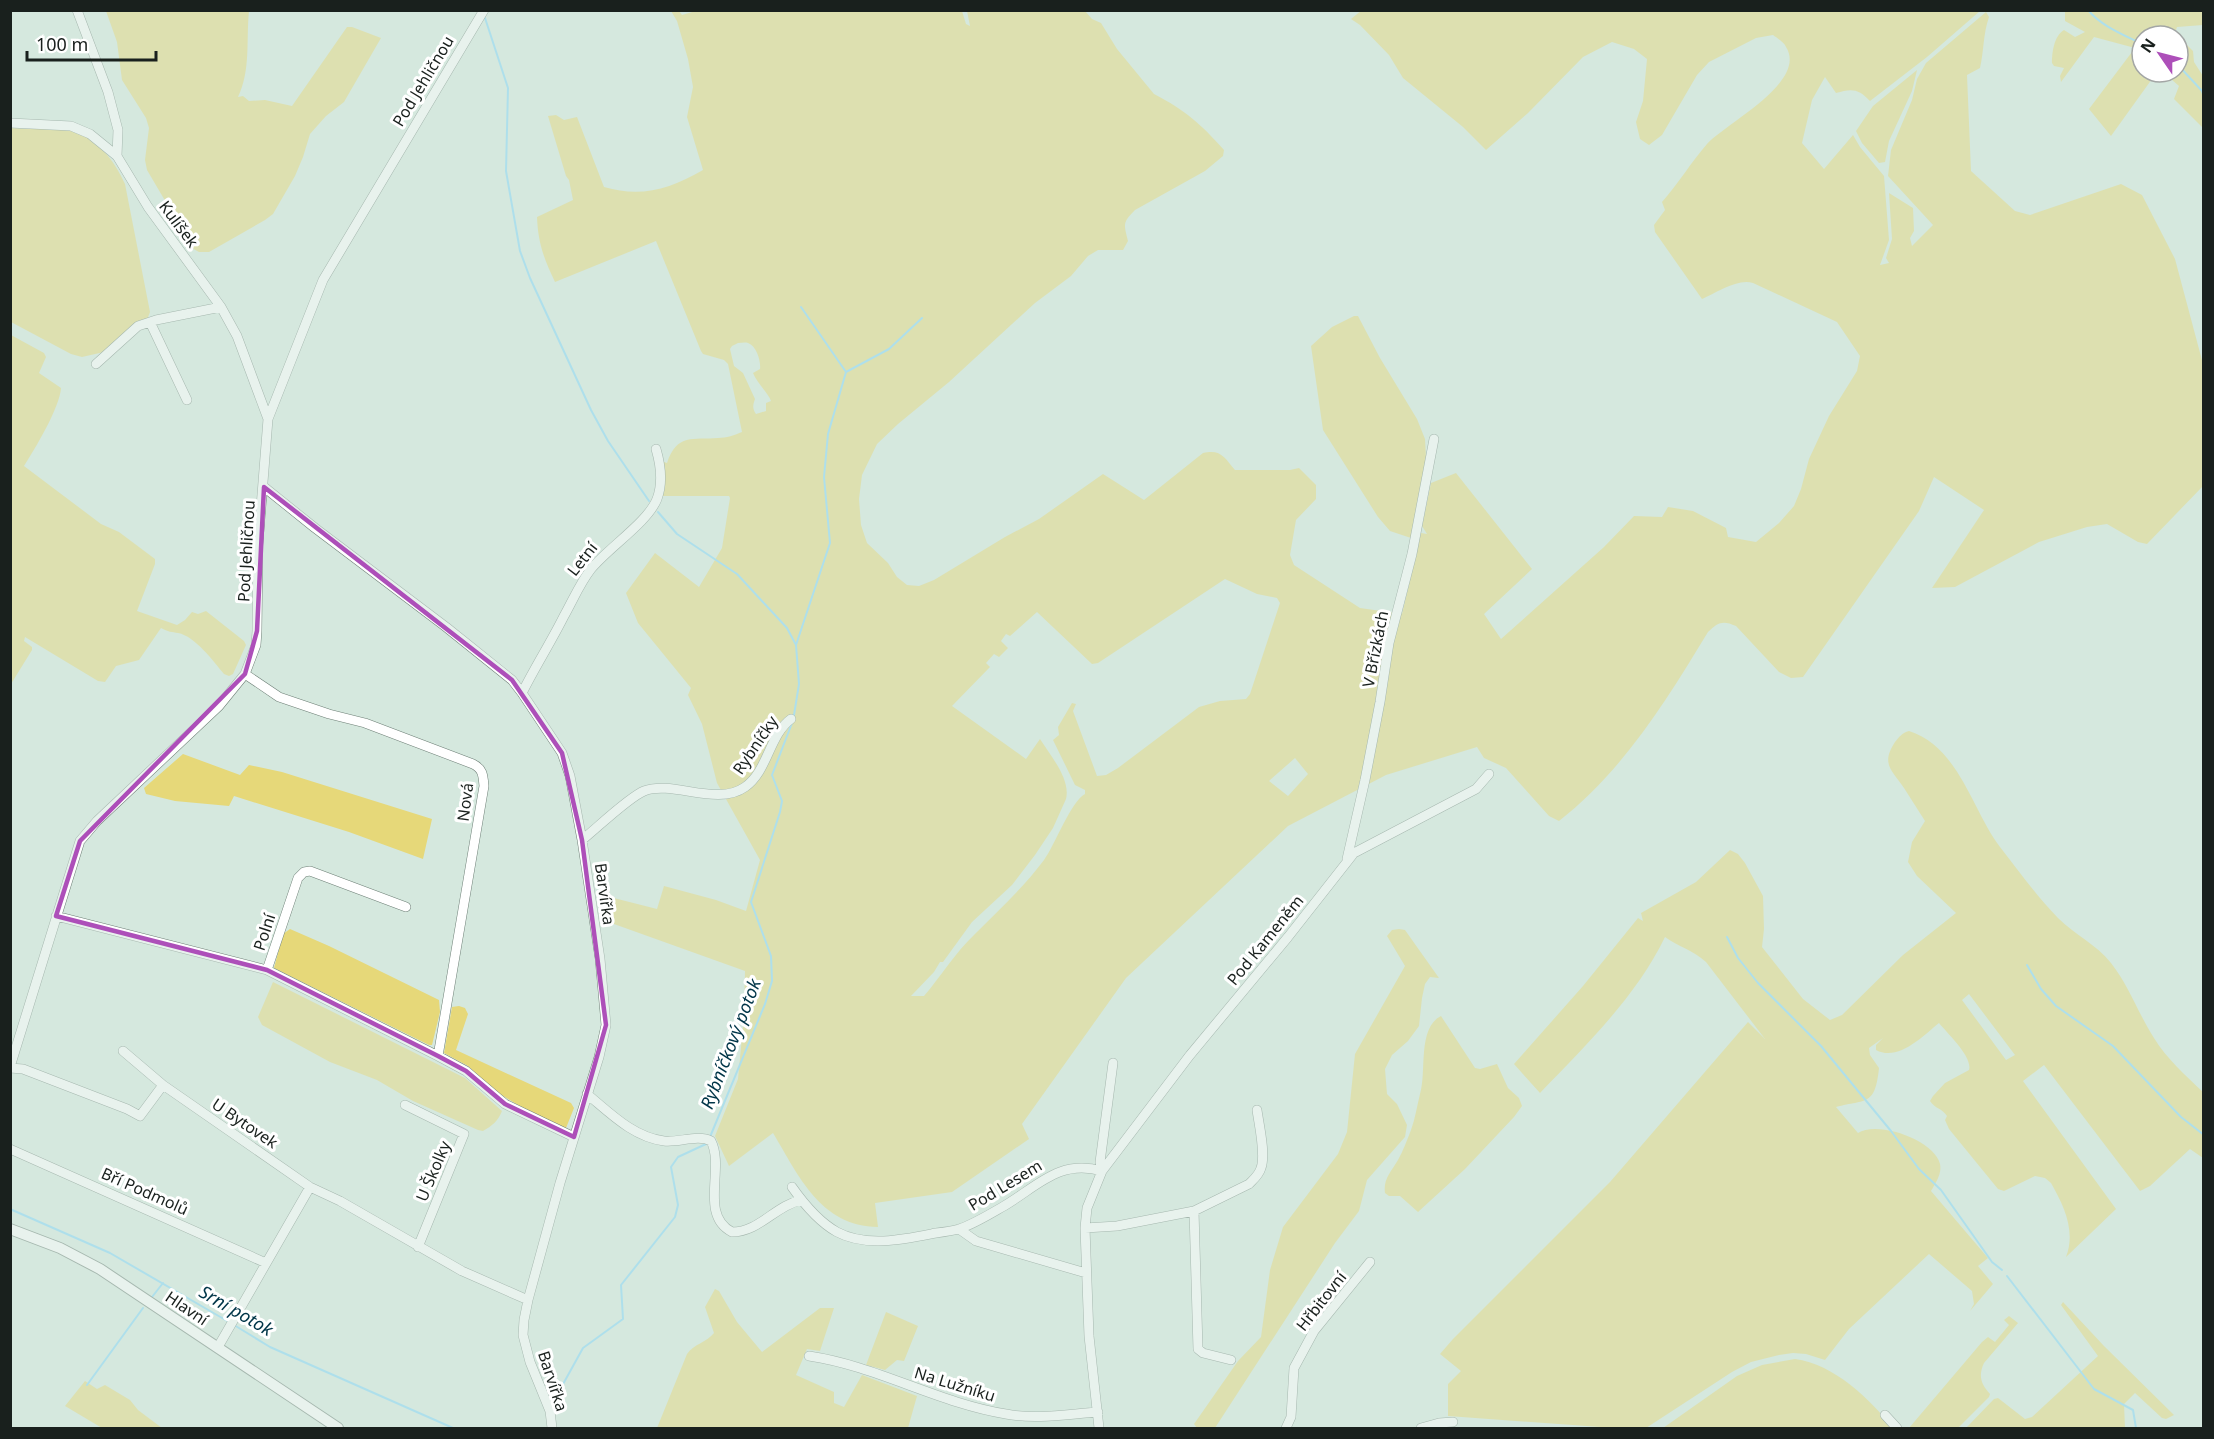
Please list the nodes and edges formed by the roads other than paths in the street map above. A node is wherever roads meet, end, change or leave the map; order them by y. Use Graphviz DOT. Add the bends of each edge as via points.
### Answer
graph roads {
  1 [pos="77,10"];
  2 [pos="484,10"];
  3 [pos="10,123"];
  4 [pos="117,156"];
  5 [pos="221,307"];
  6 [pos="150,322"];
  7 [pos="96,364"];
  8 [pos="187,400"];
  9 [pos="268,419"];
  10 [pos="1434,439"];
  11 [pos="656,449"];
  12 [pos="264,487"];
  13 [pos="245,674"];
  14 [pos="522,693"];
  15 [pos="791,719"];
  16 [pos="1489,774"];
  17 [pos="582,840"];
  18 [pos="1345,864"];
  19 [pos="406,907"];
  20 [pos="56,916"];
  21 [pos="267,970"];
  22 [pos="123,1052"];
  23 [pos="12,1055"];
  24 [pos="438,1056"];
  25 [pos="1113,1063"];
  26 [pos="10,1068"];
  27 [pos="163,1085"];
  28 [pos="587,1094"];
  29 [pos="405,1105"];
  30 [pos="1257,1110"];
  31 [pos="574,1137"];
  32 [pos="10,1149"];
  33 [pos="1102,1171"];
  34 [pos="310,1187"];
  35 [pos="792,1187"];
  36 [pos="801,1200"];
  37 [pos="1194,1211"];
  38 [pos="1085,1228"];
  39 [pos="10,1229"];
  40 [pos="958,1229"];
  41 [pos="418,1248"];
  42 [pos="1370,1262"];
  43 [pos="266,1263"];
  44 [pos="1086,1273"];
  45 [pos="528,1300"];
  46 [pos="218,1347"];
  47 [pos="809,1356"];
  48 [pos="1230,1360"];
  49 [pos="1098,1412"];
  50 [pos="1885,1415"];
  51 [pos="1452,1422"];
  52 [pos="338,1428"];
  53 [pos="552,1428"];
  54 [pos="1099,1428"];
  55 [pos="1286,1428"];
  56 [pos="1421,1428"];
  57 [pos="1897,1428"];
  1 -- 4 [label="street" via="108,92 118,130"];
  2 -- 9 [label="street, Pod Jehličnou" via="322,280"];
  3 -- 4 [label="street, Kulíšek" via="71,126 90,134"];
  4 -- 5 [label="street, Kulíšek" via="148,207"];
  5 -- 6 [label="street"];
  5 -- 9 [label="street, Kulíšek" via="237,336"];
  6 -- 7 [label="street" via="138,326"];
  6 -- 8 [label="street"];
  9 -- 12 [label="street, Pod Jehličnou"];
  10 -- 18 [label="street, V Břízkách"];
  11 -- 14 [label="street, Letní" via="660,482 656,500 646,516 590,570"];
  12 -- 13 [label="street, Pod Jehličnou" via="258,545 256,645"];
  12 -- 14 [label="street, Barvířka" via="481,654"];
  13 -- 20 [label="street, Pod Jehličnou" via="219,706 80,841"];
  13 -- 24 [label="street, Nová" via="279,697 386,731 480,768 484,786"];
  14 -- 17 [label="street, Barvířka" via="562,753"];
  15 -- 17 [label="street, Rybníčky" via="783,725 745,788 727,794 660,789 644,792"];
  16 -- 18 [label="street, Pod Kameněm" via="1476,789 1364,846"];
  17 -- 28 [label="street, Barvířka" via="606,1025"];
  18 -- 33 [label="street, Pod Kameněm"];
  19 -- 21 [label="street, Polní" via="304,872 298,878"];
  20 -- 21 [label="street, Polní"];
  20 -- 23 [label="street, Pod Jehličnou"];
  21 -- 24 [label="street"];
  22 -- 27 [label="street, U Bytovek"];
  23 -- 26 [label="street, Pod Jehličnou"];
  24 -- 31 [label="street" via="466,1071 505,1104"];
  25 -- 33 [label="street, Pod Kameněm"];
  26 -- 27 [label="street" via="23,1069 140,1116"];
  27 -- 34 [label="street, U Bytovek"];
  28 -- 31 [label="street, Barvířka"];
  28 -- 36 [label="street" via="630,1128 649,1137 664,1141 711,1141 715,1152 716,1213 723,1226 732,1232 754,1226"];
  29 -- 41 [label="street, U Školky" via="464,1134"];
  30 -- 37 [label="street" via="1262,1168 1256,1178"];
  31 -- 45 [label="street, Barvířka"];
  32 -- 43 [label="street, Bří Podmolů"];
  33 -- 38 [label="street, Pod Kameněm" via="1087,1208"];
  33 -- 40 [label="street, Pod Lesem" via="1078,1167 1056,1172 1004,1206"];
  34 -- 41 [label="street"];
  34 -- 43 [label="street"];
  35 -- 36 [label="street, Pod Lesem"];
  36 -- 40 [label="street, Pod Lesem" via="838,1233 862,1240 906,1239"];
  37 -- 38 [label="street"];
  37 -- 48 [label="street" via="1198,1349"];
  38 -- 44 [label="street, Pod Kameněm"];
  39 -- 46 [label="street, Hlavní" via="88,1262"];
  40 -- 44 [label="street, Pod Lesem" via="976,1242"];
  41 -- 45 [label="street"];
  42 -- 55 [label="street, Hřbitovní" via="1314,1331 1294,1368 1291,1417"];
  43 -- 46 [label="street"];
  44 -- 49 [label="street, Pod Kameněm"];
  45 -- 53 [label="street, Barvířka" via="523,1335 550,1411"];
  46 -- 52 [label="street, Hlavní"];
  47 -- 49 [label="street, Na Lužníku" via="835,1360 975,1408 1008,1415"];
  49 -- 54 [label="street, Pod Kameněm"];
  50 -- 57 [label="street"];
  51 -- 56 [label="street"];
}
